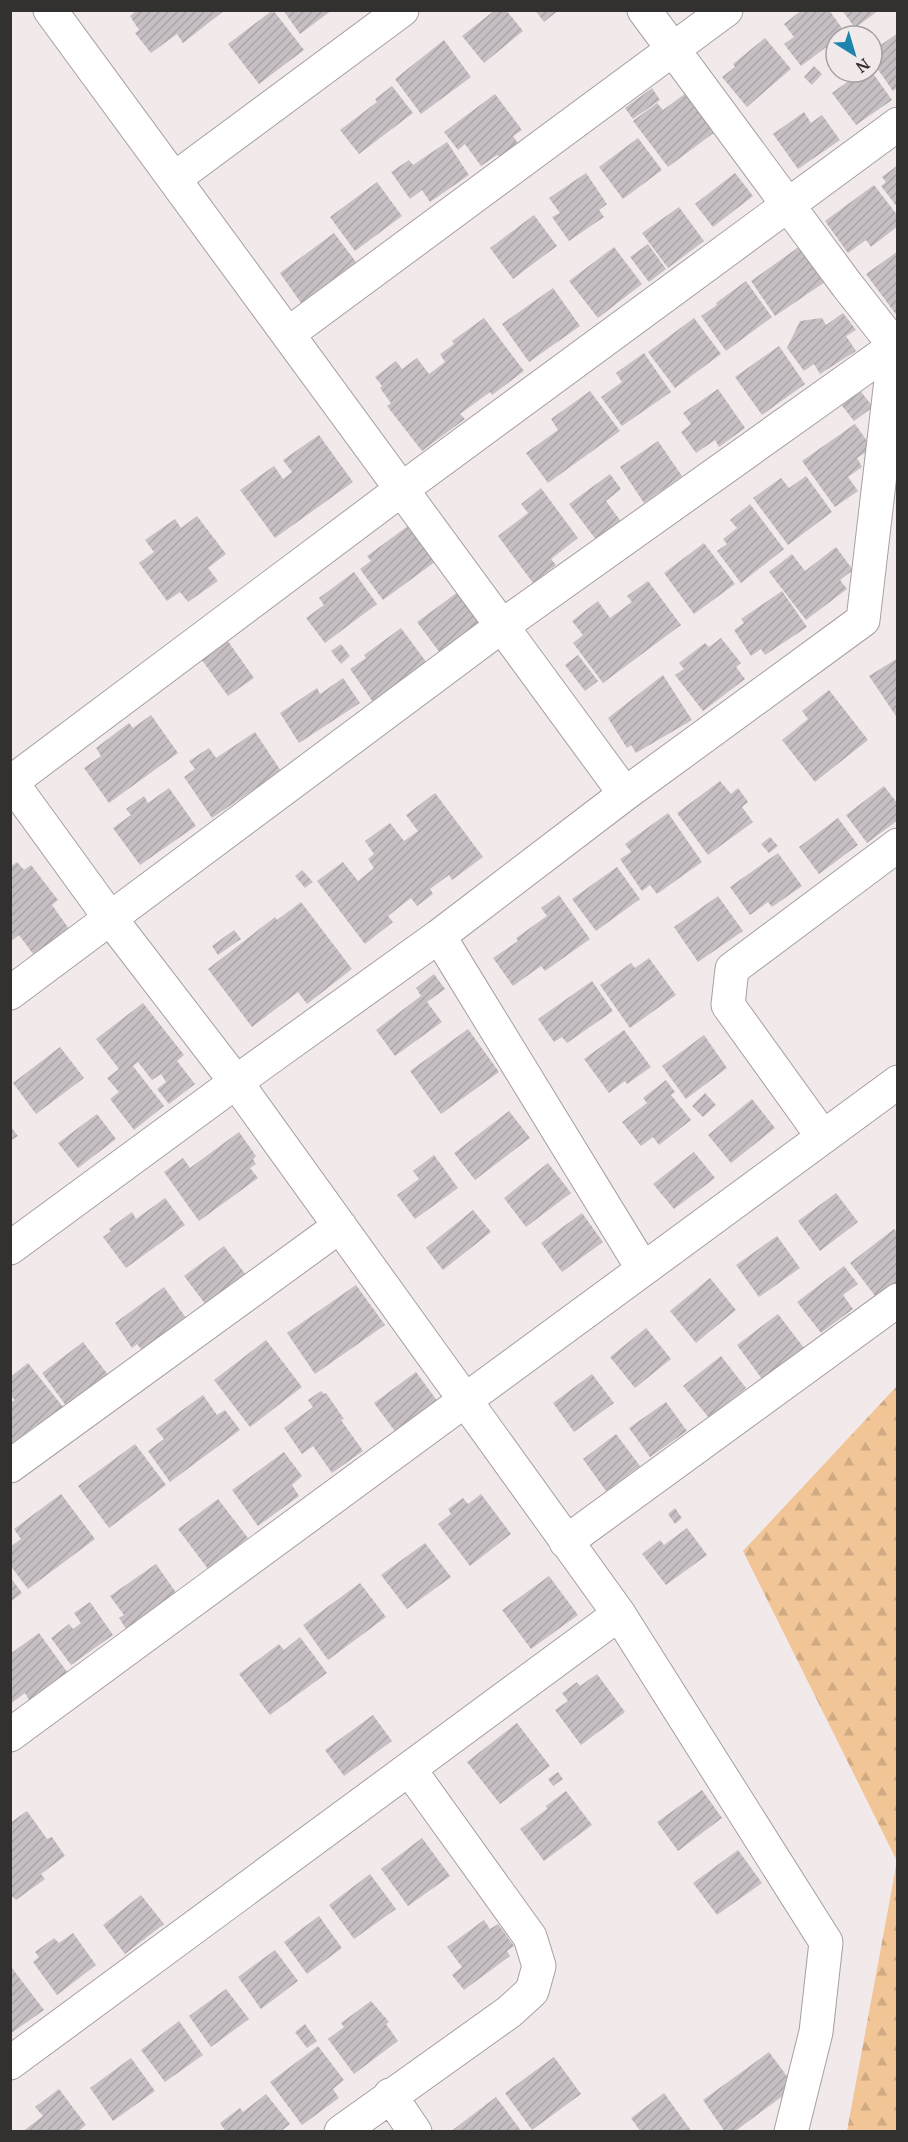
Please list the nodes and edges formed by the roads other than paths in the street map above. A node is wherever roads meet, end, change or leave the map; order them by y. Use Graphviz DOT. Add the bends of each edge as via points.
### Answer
graph roads {
  1 [pos="402,10"];
  2 [pos="644,10"];
  3 [pos="726,10"];
  4 [pos="55,12"];
  5 [pos="673,49"];
  6 [pos="897,124"];
  7 [pos="174,179"];
  8 [pos="788,205"];
  9 [pos="288,334"];
  10 [pos="896,345"];
  11 [pos="893,407"];
  12 [pos="402,489"];
  13 [pos="502,626"];
  14 [pos="11,783"];
  15 [pos="625,794"];
  16 [pos="897,845"];
  17 [pos="110,918"];
  18 [pos="439,936"];
  19 [pos="10,993"];
  20 [pos="236,1082"];
  21 [pos="897,1082"];
  22 [pos="823,1137"];
  23 [pos="340,1226"];
  24 [pos="10,1248"];
  25 [pos="643,1269"];
  26 [pos="897,1300"];
  27 [pos="465,1400"];
  28 [pos="10,1466"];
  29 [pos="566,1542"];
  30 [pos="619,1614"];
  31 [pos="10,1735"];
  32 [pos="410,1770"];
  33 [pos="10,2063"];
  34 [pos="390,2096"];
  35 [pos="341,2132"];
  36 [pos="415,2132"];
  37 [pos="791,2132"];
  1 -- 7 [label="street"];
  2 -- 5 [label="street"];
  3 -- 5 [label="street"];
  4 -- 7 [label="street"];
  5 -- 8 [label="street"];
  5 -- 9 [label="street"];
  6 -- 8 [label="street"];
  7 -- 9 [label="street"];
  8 -- 10 [label="street"];
  8 -- 12 [label="street"];
  9 -- 12 [label="street"];
  10 -- 11 [label="street"];
  10 -- 13 [label="street"];
  11 -- 15 [label="street" via="863,620"];
  12 -- 13 [label="street"];
  12 -- 14 [label="street"];
  13 -- 15 [label="street"];
  13 -- 17 [label="street"];
  14 -- 17 [label="street"];
  15 -- 18 [label="street"];
  16 -- 22 [label="street" via="732,969 728,1005"];
  17 -- 19 [label="street"];
  17 -- 20 [label="street"];
  18 -- 20 [label="street"];
  18 -- 25 [label="street"];
  20 -- 23 [label="street"];
  20 -- 24 [label="street"];
  21 -- 22 [label="street"];
  22 -- 25 [label="street"];
  23 -- 27 [label="street"];
  23 -- 28 [label="street"];
  25 -- 27 [label="street"];
  26 -- 29 [label="street"];
  27 -- 29 [label="street"];
  27 -- 31 [label="street"];
  29 -- 30 [label="street"];
  30 -- 32 [label="street"];
  30 -- 37 [label="street" via="826,1942 816,2032"];
  32 -- 33 [label="street"];
  32 -- 34 [label="street" via="530,1937 539,1966 532,1992"];
  34 -- 35 [label="street"];
  34 -- 36 [label="street"];
}
